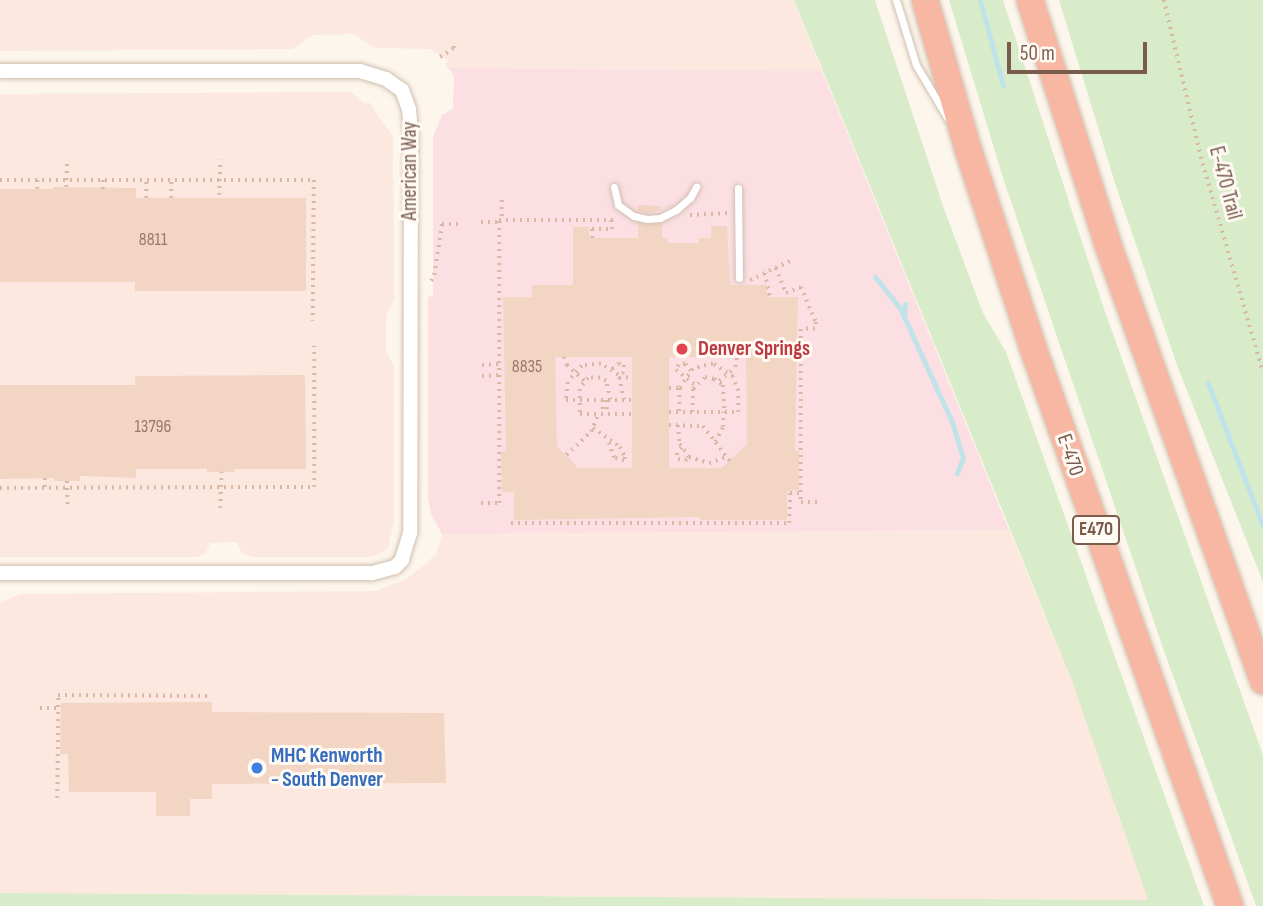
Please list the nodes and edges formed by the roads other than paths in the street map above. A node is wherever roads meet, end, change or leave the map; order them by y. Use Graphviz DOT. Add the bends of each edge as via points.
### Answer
graph roads {
  1 [pos="896,0"];
  2 [pos="925,0"];
  3 [pos="1030,0"];
  4 [pos="0,71"];
  5 [pos="969,152"];
  6 [pos="614,187"];
  7 [pos="696,187"];
  8 [pos="738,188"];
  9 [pos="739,278"];
  10 [pos="0,573"];
  11 [pos="1263,681"];
  12 [pos="1230,906"];
  1 -- 5 [label="lane" via="916,65"];
  2 -- 5 [label="highway, E-470 / E470"];
  3 -- 11 [label="highway" via="1107,242"];
  4 -- 10 [label="street, American Way" via="354,71 386,79 402,90 410,109 411,133 410,533 402,560 372,573"];
  5 -- 12 [label="highway, E-470 / E470" via="1031,345"];
  6 -- 7 [label="lane" via="618,205 647,219 676,210"];
  8 -- 9 [label="lane"];
}
